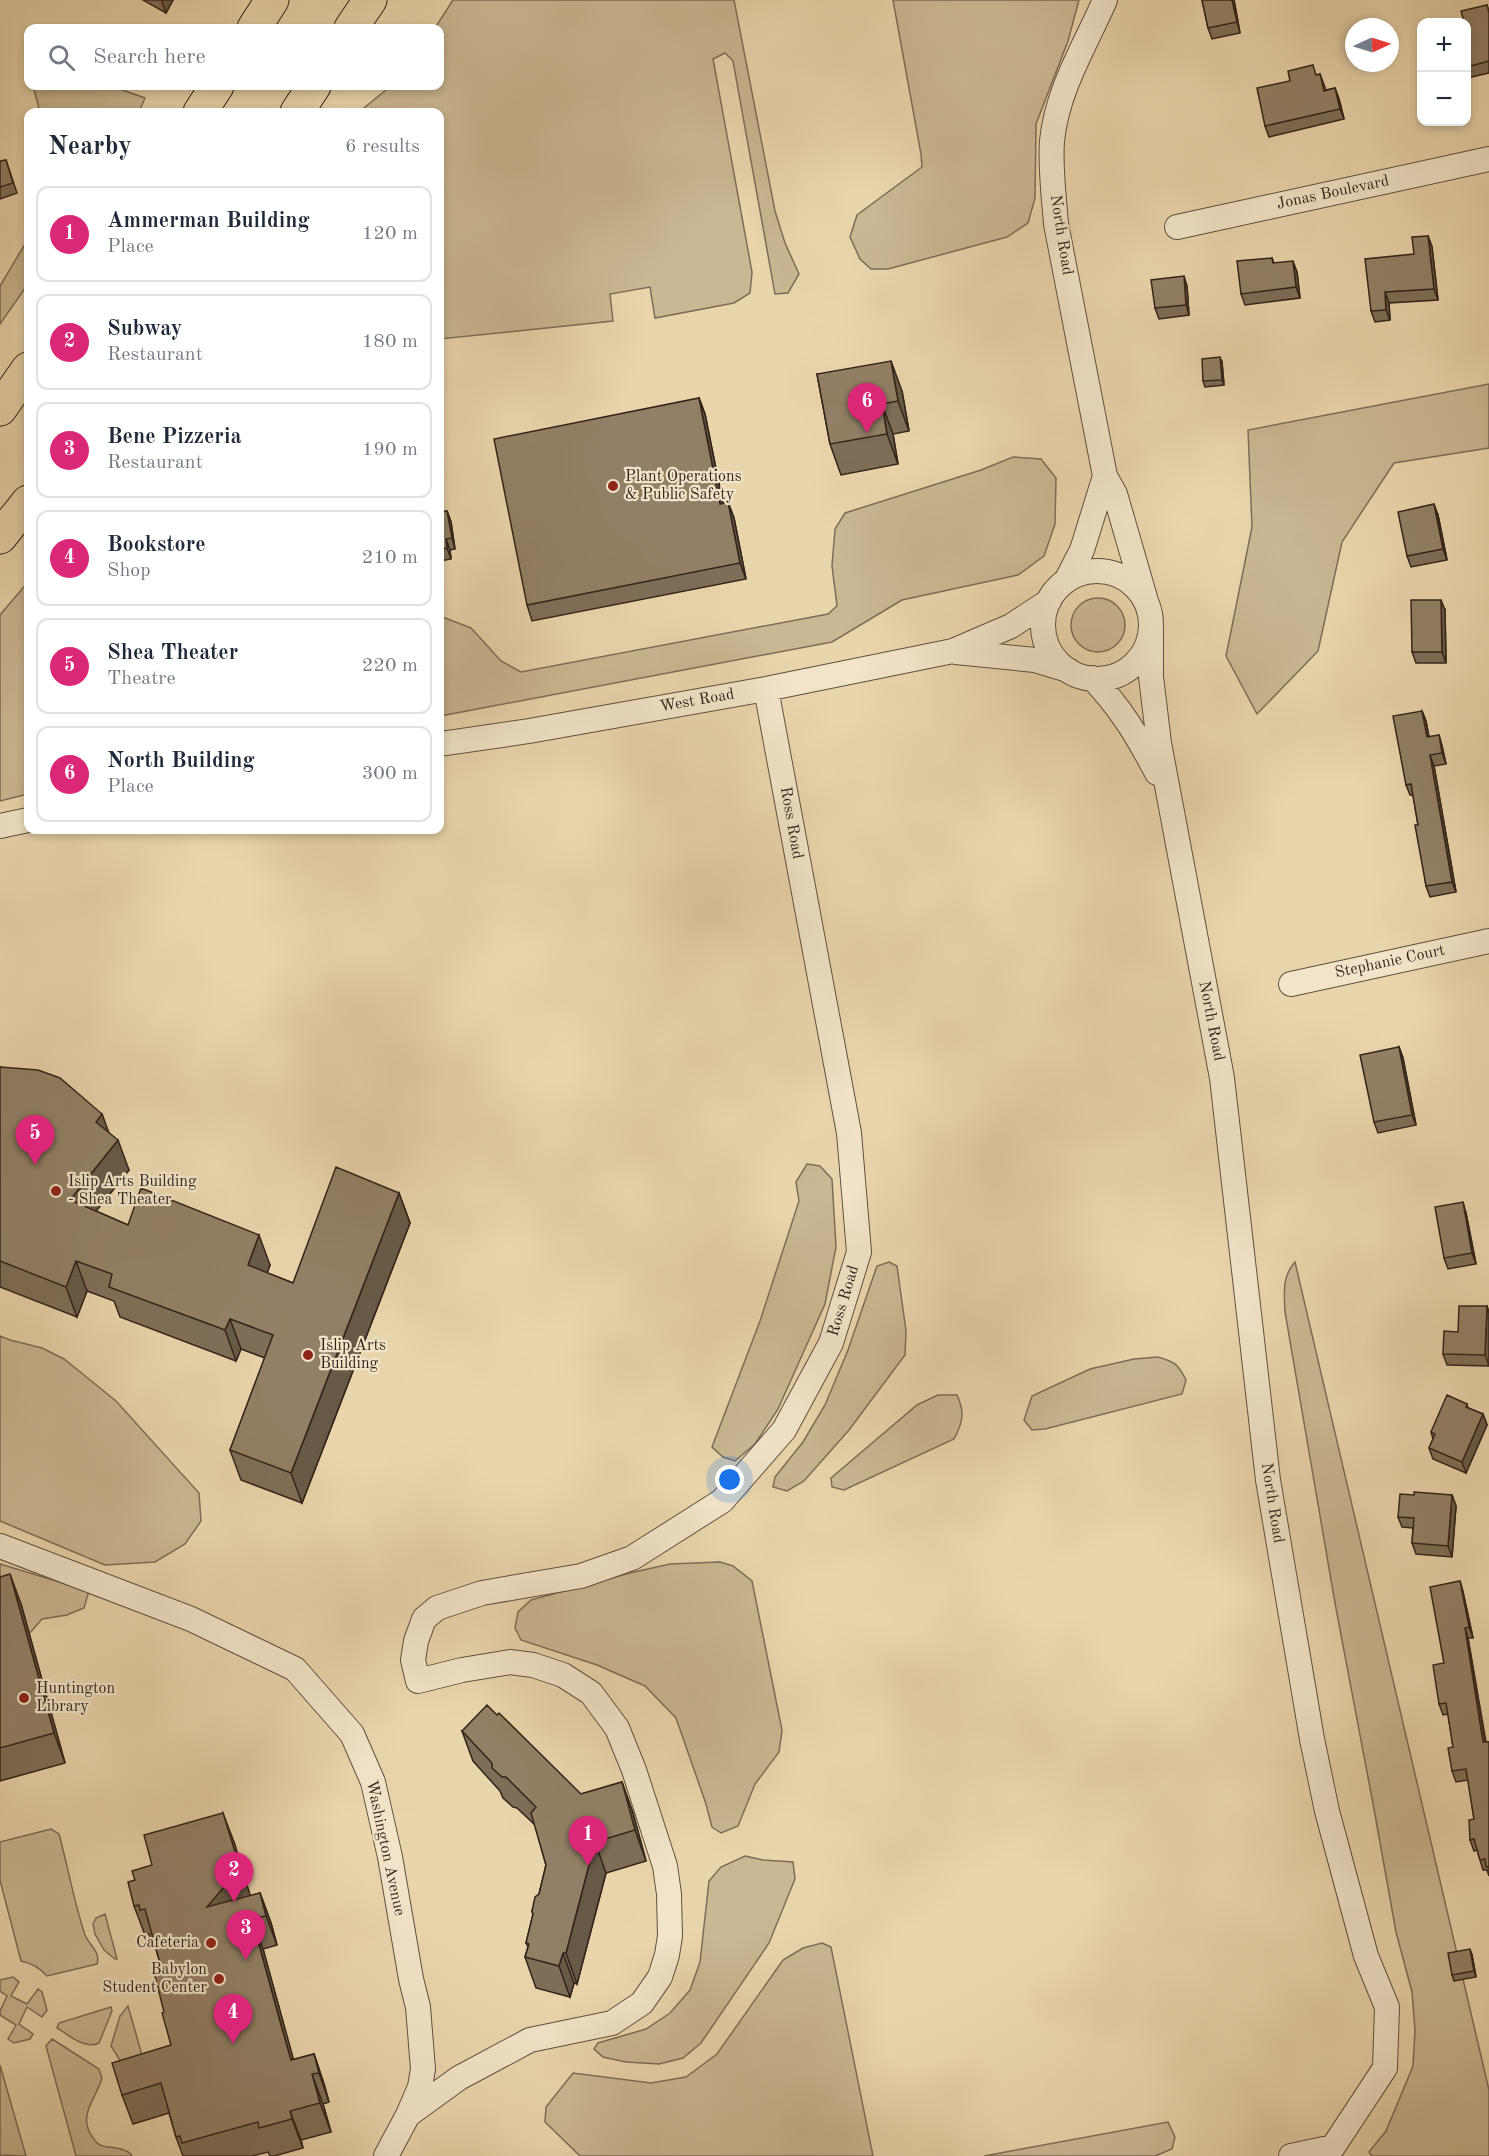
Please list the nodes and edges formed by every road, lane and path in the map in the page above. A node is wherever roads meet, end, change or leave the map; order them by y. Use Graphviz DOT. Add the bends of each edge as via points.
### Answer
graph roads {
  1 [pos="265,0"];
  2 [pos="272,0"];
  3 [pos="370,0"];
  4 [pos="1104,0"];
  5 [pos="254,24"];
  6 [pos="255,24"];
  7 [pos="354,24"];
  8 [pos="214,90"];
  9 [pos="311,90"];
  10 [pos="203,108"];
  11 [pos="300,108"];
  12 [pos="1489,159"];
  13 [pos="1177,227"];
  14 [pos="24,375"];
  15 [pos="0,409"];
  16 [pos="1105,476"];
  17 [pos="24,507"];
  18 [pos="0,537"];
  19 [pos="1066,581"];
  20 [pos="1049,601"];
  21 [pos="1146,601"];
  22 [pos="1151,631"];
  23 [pos="953,651"];
  24 [pos="1068,670"];
  25 [pos="1092,678"];
  26 [pos="766,689"];
  27 [pos="444,743"];
  28 [pos="1168,794"];
  29 [pos="24,821"];
  30 [pos="0,826"];
  31 [pos="1489,941"];
  32 [pos="1291,984"];
  33 [pos="0,1546"];
  34 [pos="418,1681"];
  35 [pos="408,2115"];
  36 [pos="386,2156"];
  37 [pos="1291,2156"];
  1 -- 5 [label="highway"];
  2 -- 6 [label="highway"];
  3 -- 7 [label="highway"];
  4 -- 16 [label="street, North Road" via="1061,98 1052,141 1056,224"];
  8 -- 10 [label="highway"];
  9 -- 11 [label="highway"];
  12 -- 13 [label="street, Jonas Boulevard"];
  14 -- 15 [label="highway"];
  16 -- 19 [label="street, North Road" via="1082,550"];
  16 -- 21 [label="street, North Road" via="1115,494"];
  17 -- 18 [label="highway"];
  19 -- 20 [label="street"];
  19 -- 21 [label="street" via="1092,570 1108,571 1135,585"];
  20 -- 23 [label="street, West Road" via="1011,626"];
  20 -- 24 [label="street" via="1043,623 1046,641 1054,658"];
  21 -- 22 [label="street"];
  22 -- 25 [label="street" via="1136,664 1121,674"];
  22 -- 28 [label="street, North Road" via="1154,706"];
  23 -- 24 [label="street, West Road" via="1035,660"];
  23 -- 26 [label="street, West Road"];
  24 -- 25 [label="street"];
  25 -- 28 [label="street, North Road" via="1132,727"];
  26 -- 27 [label="street, West Road"];
  26 -- 34 [label="street, Ross Road" via="849,1133 859,1252 831,1342 784,1430 722,1500 632,1558 581,1576 482,1593 437,1608 424,1619 416,1641 413,1660"];
  28 -- 37 [label="street, North Road" via="1222,1078 1268,1480 1312,1739 1366,1956 1387,2007 1385,2068 1333,2147"];
  29 -- 30 [label="street"];
  31 -- 32 [label="street, Stephanie Court"];
  33 -- 35 [label="street, Washington Avenue" via="191,1619 295,1669 352,1734 373,1782 418,2007 423,2069"];
  34 -- 35 [label="street, Washington Avenue" via="510,1662 563,1675 591,1693 617,1728 634,1770 665,1866 670,1936 660,1977 642,2003 612,2023 530,2040 459,2078"];
  35 -- 36 [label="street, Washington Avenue"];
}
